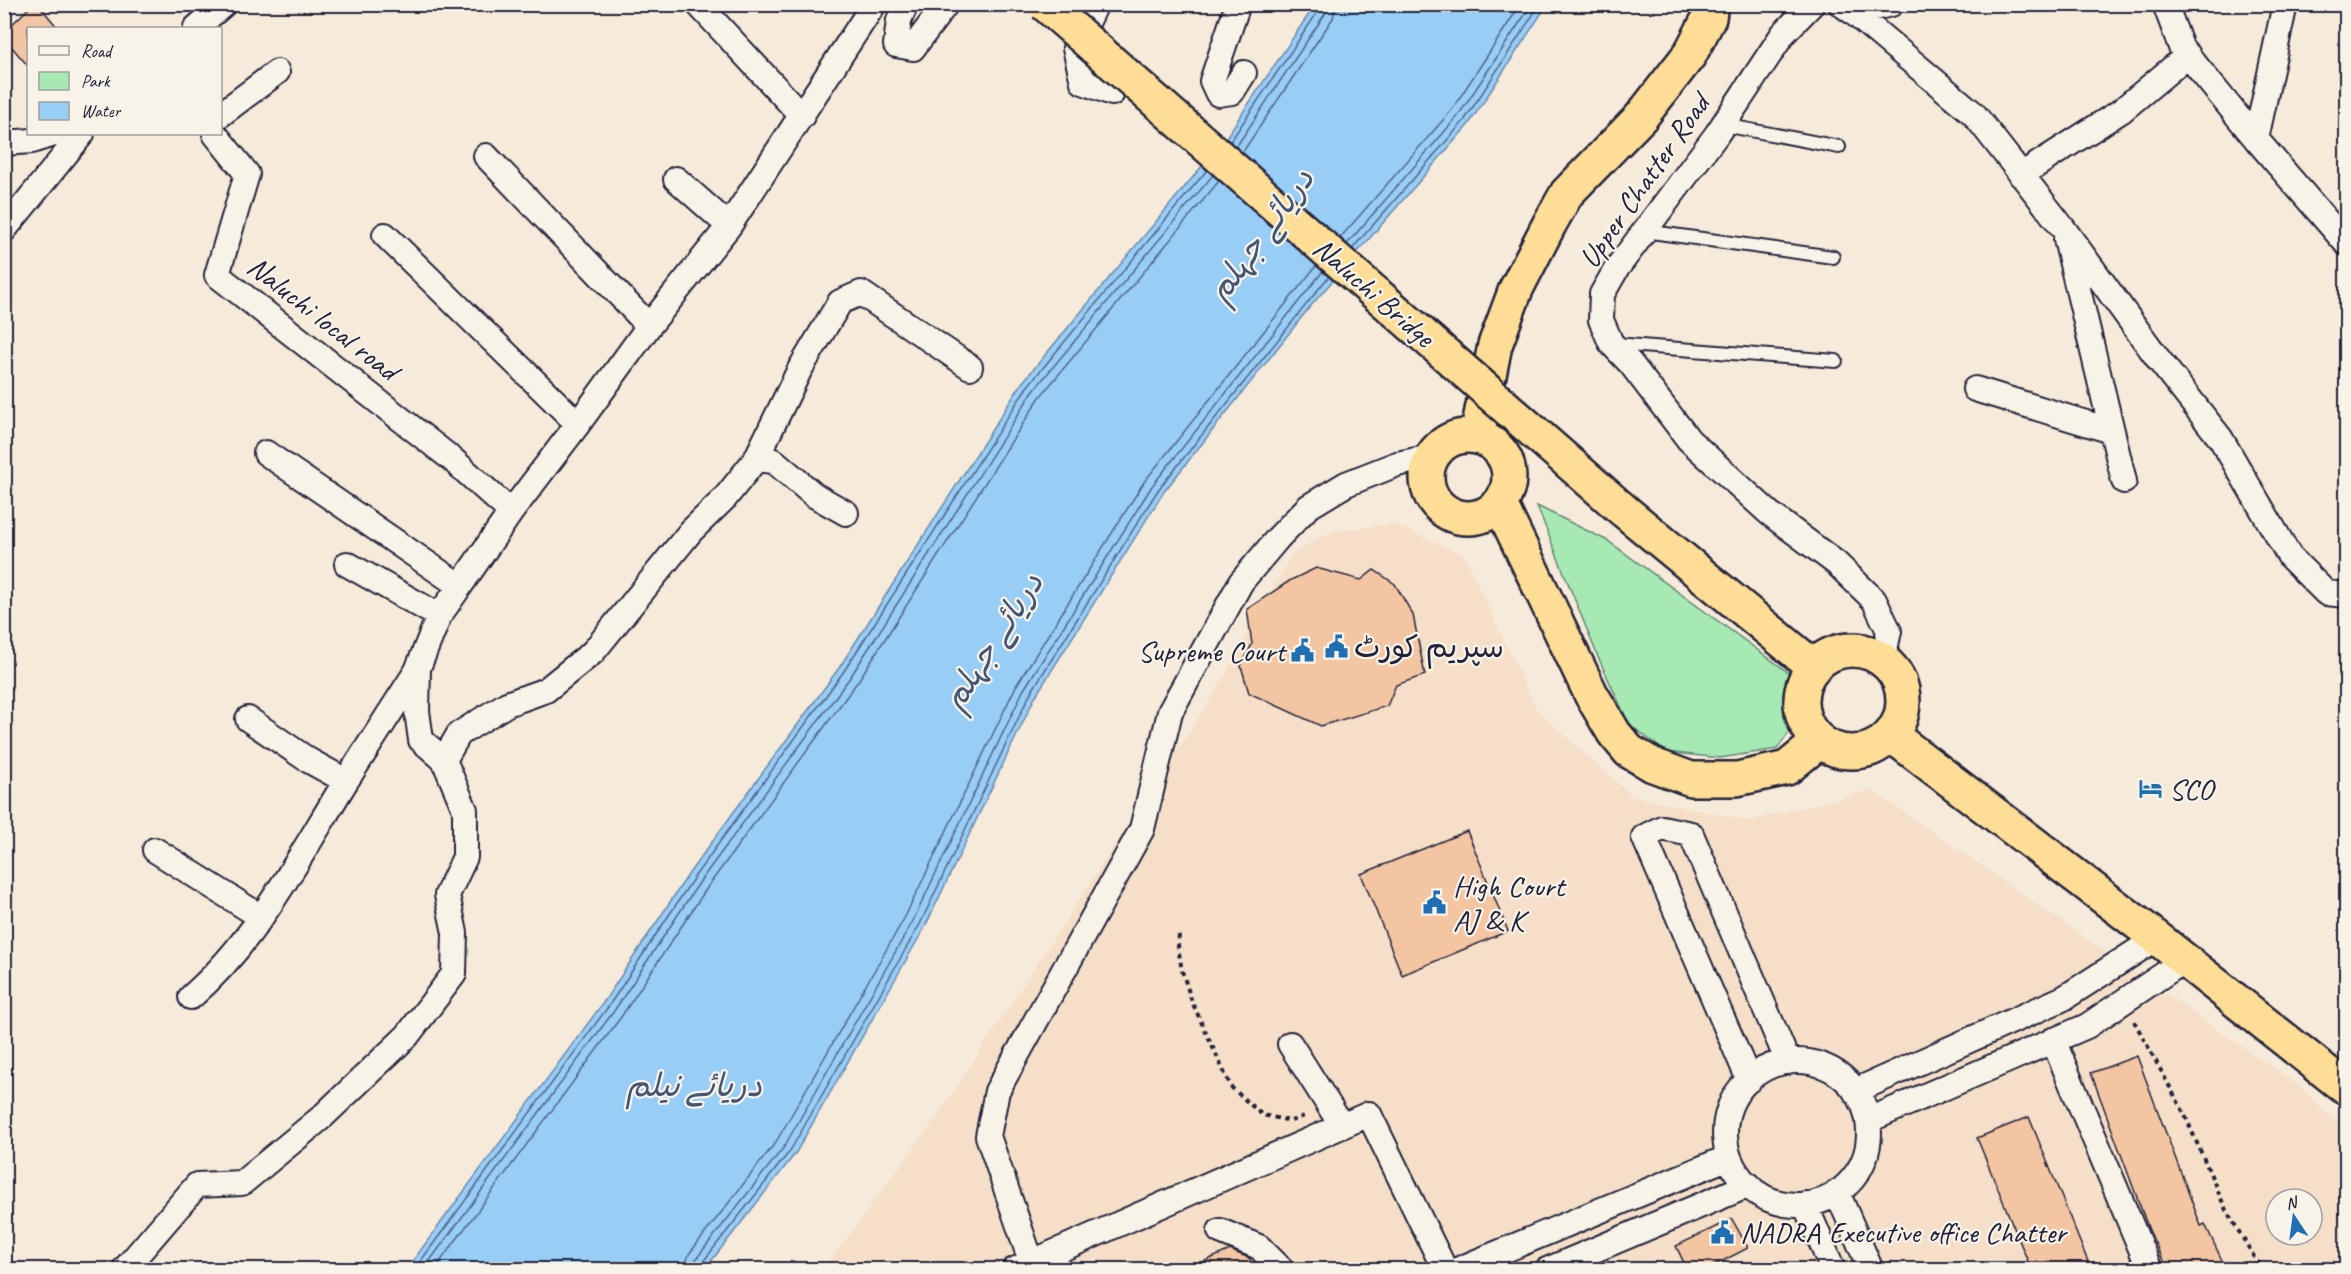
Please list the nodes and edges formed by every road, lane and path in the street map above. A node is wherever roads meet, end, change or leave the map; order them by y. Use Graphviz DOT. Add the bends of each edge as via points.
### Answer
graph roads {
  1 [pos="224,4"];
  2 [pos="698,4"];
  3 [pos="874,4"];
  4 [pos="906,4"];
  5 [pos="946,4"];
  6 [pos="1045,4"];
  7 [pos="1096,4"];
  8 [pos="1238,4"];
  9 [pos="1711,4"];
  10 [pos="1812,4"];
  11 [pos="1891,4"];
  12 [pos="2165,4"];
  13 [pos="2285,4"];
  14 [pos="1848,9"];
  15 [pos="197,27"];
  16 [pos="2188,55"];
  17 [pos="277,72"];
  18 [pos="1244,73"];
  19 [pos="1112,93"];
  20 [pos="222,113"];
  21 [pos="802,116"];
  22 [pos="1724,125"];
  23 [pos="51,135"];
  24 [pos="81,135"];
  25 [pos="216,135"];
  26 [pos="2256,139"];
  27 [pos="4,143"];
  28 [pos="1839,147"];
  29 [pos="486,156"];
  30 [pos="2021,175"];
  31 [pos="676,179"];
  32 [pos="729,226"];
  33 [pos="2063,228"];
  34 [pos="4,230"];
  35 [pos="1644,231"];
  36 [pos="386,235"];
  37 [pos="2346,243"];
  38 [pos="1833,257"];
  39 [pos="649,326"];
  40 [pos="1611,343"];
  41 [pos="1836,361"];
  42 [pos="970,367"];
  43 [pos="1975,389"];
  44 [pos="578,424"];
  45 [pos="2112,431"];
  46 [pos="1477,436"];
  47 [pos="266,453"];
  48 [pos="1431,457"];
  49 [pos="756,459"];
  50 [pos="2124,481"];
  51 [pos="1500,504"];
  52 [pos="510,512"];
  53 [pos="846,513"];
  54 [pos="346,564"];
  55 [pos="460,586"];
  56 [pos="2346,595"];
  57 [pos="439,616"];
  58 [pos="1883,659"];
  59 [pos="1814,667"];
  60 [pos="418,668"];
  61 [pos="248,720"];
  62 [pos="1891,735"];
  63 [pos="1820,741"];
  64 [pos="444,760"];
  65 [pos="346,781"];
  66 [pos="155,850"];
  67 [pos="261,917"];
  68 [pos="1179,935"];
  69 [pos="2157,938"];
  70 [pos="2185,960"];
  71 [pos="191,997"];
  72 [pos="2123,1002"];
  73 [pos="2053,1040"];
  74 [pos="1290,1044"];
  75 [pos="1788,1062"];
  76 [pos="1749,1080"];
  77 [pos="2346,1088"];
  78 [pos="1855,1091"];
  79 [pos="1336,1117"];
  80 [pos="1869,1120"];
  81 [pos="1729,1157"];
  82 [pos="1749,1185"];
  83 [pos="1836,1192"];
  84 [pos="1805,1204"];
  85 [pos="1220,1231"];
  86 [pos="1022,1265"];
  87 [pos="124,1269"];
  88 [pos="1282,1269"];
  89 [pos="1445,1269"];
  90 [pos="1457,1269"];
  91 [pos="1548,1269"];
  92 [pos="1833,1269"];
  93 [pos="1871,1269"];
  94 [pos="2150,1269"];
  95 [pos="2262,1269"];
  1 -- 15 [label="street"];
  2 -- 21 [label="street"];
  3 -- 21 [label="street"];
  4 -- 5 [label="street" via="899,20 896,45 913,48"];
  6 -- 59 [label="highway, Naluchi Bridge, bridge" via="1622,509"];
  7 -- 19 [label="street" via="1075,48 1083,82"];
  8 -- 18 [label="street" via="1212,81 1218,94 1232,92"];
  9 -- 46 [label="highway" via="1690,54 1641,117 1567,193 1550,223 1516,289 1496,345"];
  10 -- 22 [label="street, Upper Chatter Road" via="1783,34"];
  11 -- 14 [label="street"];
  12 -- 16 [label="street" via="2181,47"];
  13 -- 26 [label="street"];
  14 -- 30 [label="street" via="1974,114"];
  16 -- 26 [label="street"];
  16 -- 30 [label="street" via="2121,111"];
  17 -- 20 [label="street"];
  21 -- 32 [label="street"];
  22 -- 28 [label="lane"];
  22 -- 35 [label="street, Upper Chatter Road"];
  23 -- 27 [label="street"];
  24 -- 34 [label="street"];
  25 -- 52 [label="street, Naluchi local road" via="247,174 217,275 453,460"];
  26 -- 37 [label="street"];
  29 -- 39 [label="street"];
  30 -- 33 [label="street"];
  31 -- 32 [label="street"];
  32 -- 39 [label="street"];
  33 -- 45 [label="street"];
  33 -- 56 [label="street" via="2222,439 2290,557 2326,593"];
  35 -- 38 [label="lane"];
  35 -- 40 [label="street, Upper Chatter Road" via="1602,294 1600,320"];
  36 -- 44 [label="street"];
  39 -- 44 [label="street"];
  40 -- 41 [label="lane"];
  40 -- 58 [label="street, Upper Chatter Road" via="1689,440 1769,513 1836,562 1874,600 1889,631"];
  42 -- 49 [label="street" via="861,293 840,302"];
  43 -- 45 [label="street"];
  44 -- 52 [label="street"];
  45 -- 50 [label="street"];
  46 -- 48 [label="highway" via="1451,439"];
  46 -- 51 [label="highway" via="1501,451 1508,464 1507,491"];
  47 -- 55 [label="street"];
  48 -- 51 [label="highway" via="1428,488 1437,506 1448,514 1475,518"];
  48 -- 86 [label="street" via="1397,464 1346,484 1308,507 1241,582 1170,712 1142,829 997,1091 987,1136"];
  49 -- 53 [label="street" via="774,461 814,495"];
  49 -- 64 [label="street" via="725,498 691,531 593,652 546,690 507,704 459,734"];
  51 -- 63 [label="highway" via="1591,694 1629,751 1691,779 1737,779 1786,768"];
  52 -- 55 [label="street"];
  54 -- 57 [label="street"];
  55 -- 57 [label="street"];
  57 -- 60 [label="street"];
  58 -- 59 [label="highway" via="1851,649 1834,653"];
  58 -- 62 [label="highway" via="1902,687 1904,704"];
  59 -- 63 [label="highway" via="1802,690 1800,707 1805,723"];
  60 -- 64 [label="street" via="421,740"];
  60 -- 65 [label="street"];
  61 -- 65 [label="street"];
  62 -- 63 [label="highway" via="1862,752 1845,752"];
  62 -- 69 [label="highway"];
  64 -- 87 [label="street" via="465,810 465,857 447,895 455,933 454,974 407,1036 322,1117 242,1184 197,1185"];
  65 -- 67 [label="street"];
  66 -- 67 [label="street"];
  67 -- 71 [label="street" via="218,974"];
  68 -- 79 [label="path" via="1182,971 1192,1002 1232,1087 1262,1115 1291,1121"];
  69 -- 70 [label="highway"];
  69 -- 78 [label="street" via="2064,998"];
  70 -- 72 [label="street"];
  70 -- 77 [label="highway"];
  72 -- 73 [label="street" via="2087,1026"];
  72 -- 95 [label="path" via="2184,1113 2226,1210"];
  73 -- 80 [label="street"];
  73 -- 94 [label="street"];
  74 -- 79 [label="street"];
  75 -- 76 [label="street"];
  75 -- 76 [label="street" via="1691,834 1662,828 1644,837"];
  75 -- 78 [label="street" via="1826,1067"];
  76 -- 81 [label="street" via="1729,1110 1725,1133"];
  78 -- 80 [label="street"];
  79 -- 86 [label="street"];
  79 -- 89 [label="street" via="1369,1114"];
  80 -- 83 [label="street" via="1869,1144 1862,1166"];
  81 -- 82 [label="street"];
  81 -- 90 [label="street"];
  82 -- 84 [label="street" via="1781,1203"];
  82 -- 91 [label="street"];
  83 -- 84 [label="street"];
  83 -- 93 [label="street"];
  84 -- 92 [label="street"];
  85 -- 88 [label="street" via="1259,1247"];
}
